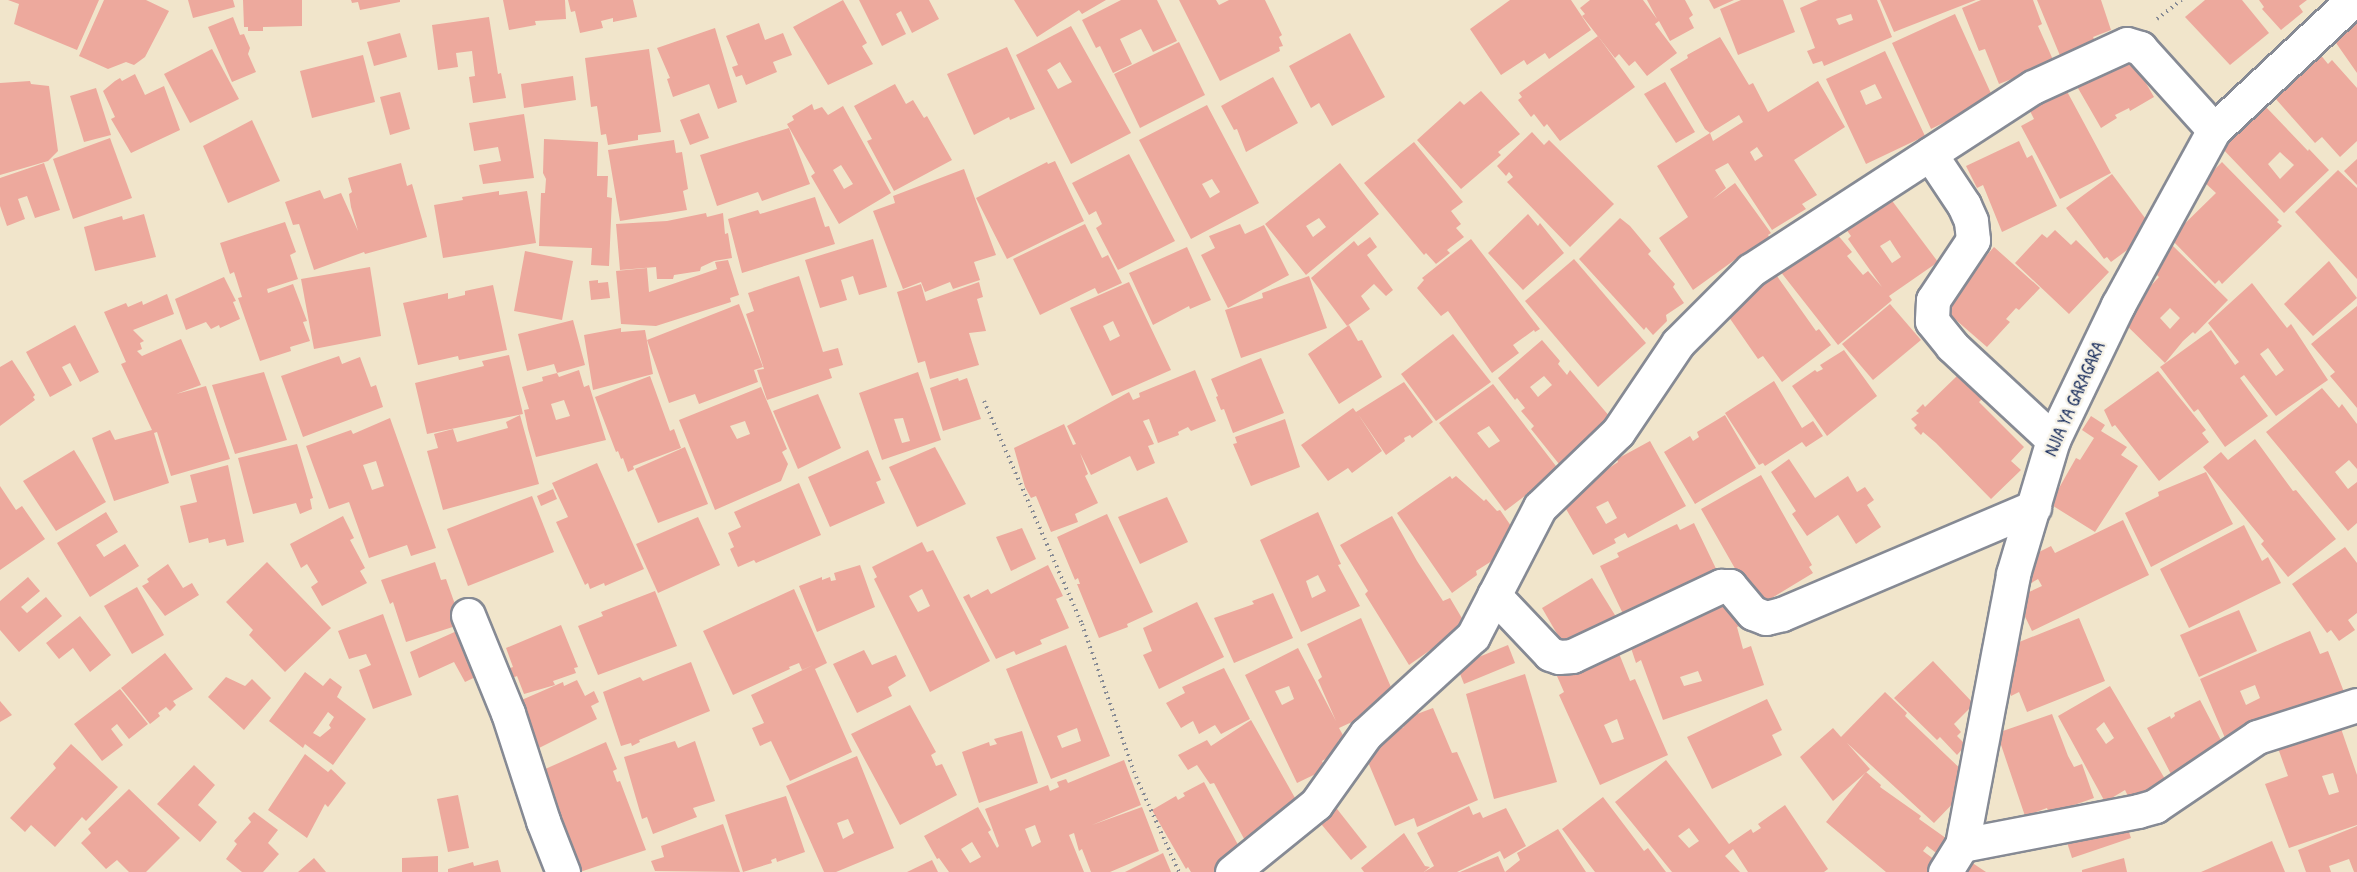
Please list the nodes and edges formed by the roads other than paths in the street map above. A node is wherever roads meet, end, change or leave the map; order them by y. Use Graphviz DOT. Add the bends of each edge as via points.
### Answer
graph roads {
  1 [pos="2353,0"];
  2 [pos="2214,130"];
  3 [pos="1930,154"];
  4 [pos="2053,440"];
  5 [pos="2034,507"];
  6 [pos="1494,595"];
  7 [pos="468,615"];
  8 [pos="2357,705"];
  9 [pos="1962,845"];
  10 [pos="563,872"];
  11 [pos="1232,872"];
  12 [pos="1945,872"];
  1 -- 2 [label="street, NJIA YA GARAGARA"];
  2 -- 3 [label="street" via="2140,48 2127,44 2033,87"];
  2 -- 4 [label="street, NJIA YA GARAGARA" via="2118,305"];
  3 -- 4 [label="street" via="1964,205 1973,240 1933,300 1932,321 1952,346"];
  3 -- 6 [label="street" via="1751,270 1678,343 1618,432 1540,507"];
  4 -- 5 [label="street, NJIA YA GARAGARA"];
  5 -- 6 [label="street" via="1782,614 1766,618 1753,613 1730,586 1721,586 1572,656 1550,654"];
  5 -- 9 [label="street, NJIA YA GARAGARA" via="2013,574"];
  6 -- 11 [label="street" via="1473,636 1366,734 1316,804"];
  7 -- 10 [label="street" via="508,713"];
  8 -- 9 [label="street" via="2257,737 2155,806"];
  9 -- 12 [label="street, NJIA YA GARAGARA"];
}
